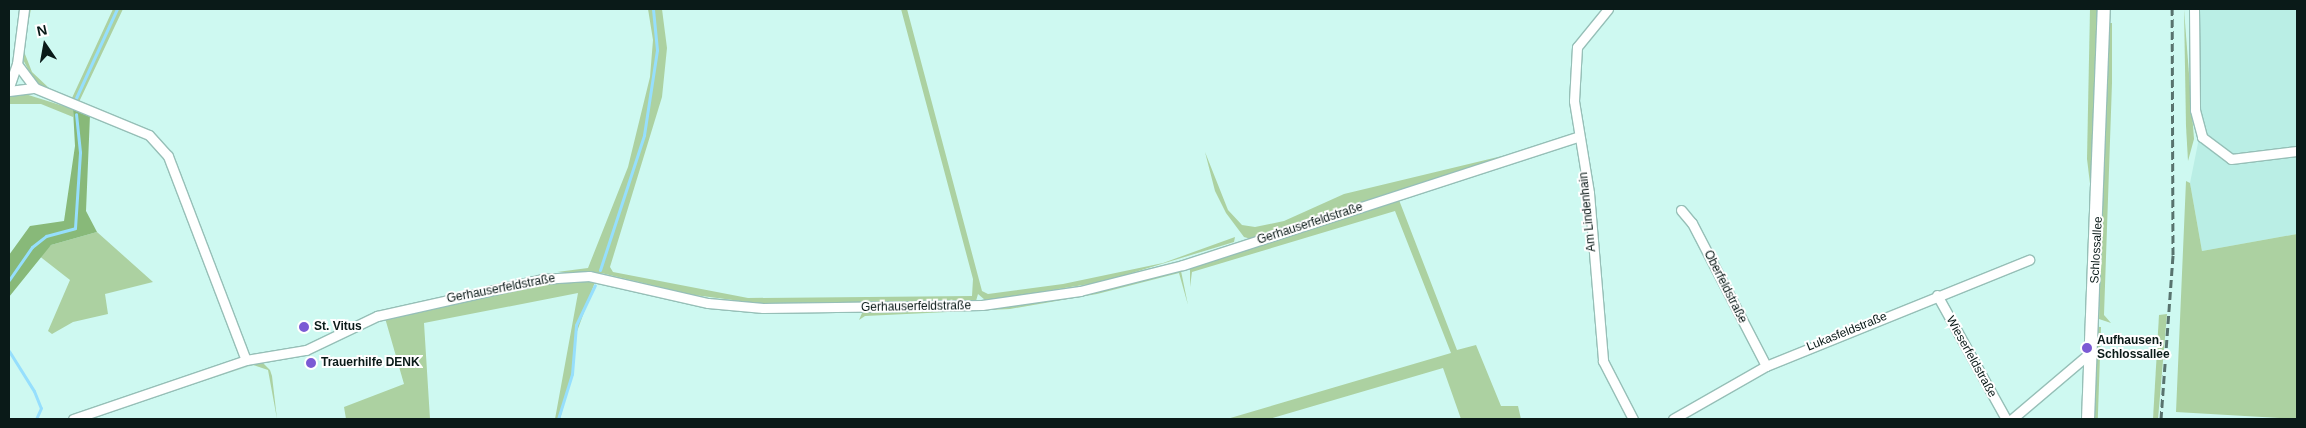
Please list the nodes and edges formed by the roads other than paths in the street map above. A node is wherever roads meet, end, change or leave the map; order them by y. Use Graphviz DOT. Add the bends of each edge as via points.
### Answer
graph roads {
  1 [pos="24,9"];
  2 [pos="1608,9"];
  3 [pos="2104,9"];
  4 [pos="2194,9"];
  5 [pos="17,64"];
  6 [pos="9,86"];
  7 [pos="35,88"];
  8 [pos="9,91"];
  9 [pos="1578,137"];
  10 [pos="2297,151"];
  11 [pos="1681,210"];
  12 [pos="2029,260"];
  13 [pos="1937,295"];
  14 [pos="2091,352"];
  15 [pos="246,360"];
  16 [pos="1766,366"];
  17 [pos="72,419"];
  18 [pos="1633,419"];
  19 [pos="1673,419"];
  20 [pos="2006,419"];
  21 [pos="2012,419"];
  22 [pos="2088,419"];
  1 -- 5 [label="street"];
  2 -- 9 [label="street, Am Lindenhain" via="1577,47 1574,85"];
  3 -- 14 [label="main road, Schlossallee"];
  4 -- 10 [label="street" via="2195,110 2202,137 2231,159"];
  5 -- 6 [label="street"];
  5 -- 7 [label="street"];
  7 -- 8 [label="street"];
  7 -- 15 [label="street" via="149,135 168,156"];
  9 -- 15 [label="street, Gerhauserfeldstraße" via="1183,265 1037,298 916,308 763,308 708,303 597,278 562,276 402,309 306,350"];
  9 -- 18 [label="street, Am Lindenhain" via="1588,193 1603,361"];
  11 -- 16 [label="street, Oberfeldstraße" via="1692,223"];
  12 -- 13 [label="street, Lukasfeldstraße"];
  13 -- 16 [label="street, Lukasfeldstraße"];
  13 -- 20 [label="street, Wieserfeldstraße"];
  14 -- 21 [label="street"];
  14 -- 22 [label="main road, Schlossallee"];
  15 -- 17 [label="street, Gerhauserfeldstraße"];
  16 -- 19 [label="street, Lukasfeldstraße"];
}
